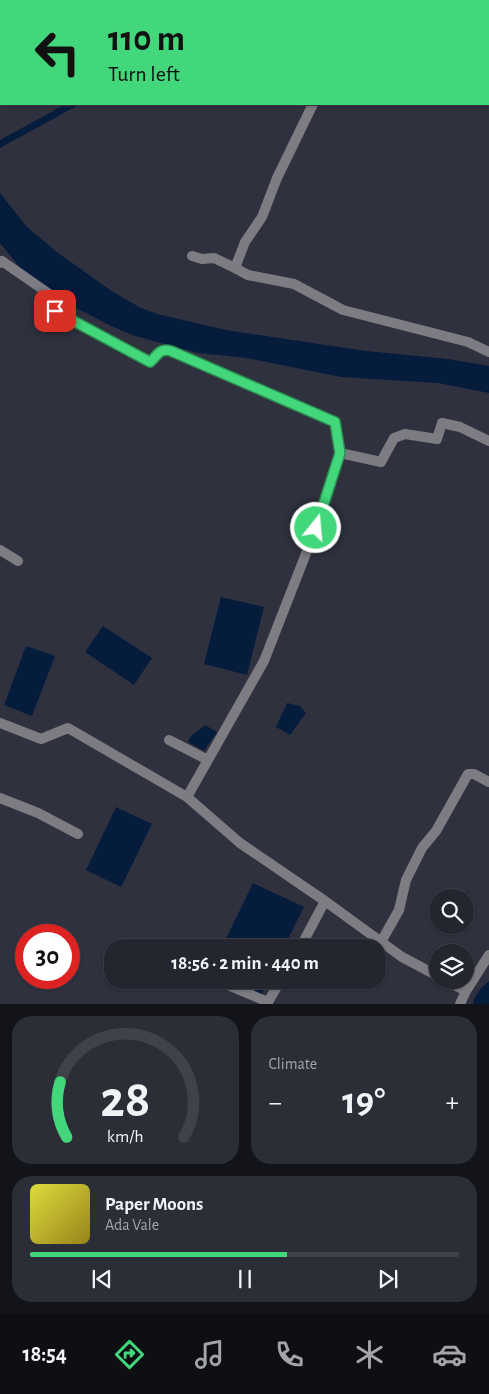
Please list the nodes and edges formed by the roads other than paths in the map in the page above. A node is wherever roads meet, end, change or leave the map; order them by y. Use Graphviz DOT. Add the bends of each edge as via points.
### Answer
graph roads {
  1 [pos="313,105"];
  2 [pos="192,256"];
  3 [pos="0,263"];
  4 [pos="235,268"];
  5 [pos="489,352"];
  6 [pos="489,441"];
  7 [pos="340,453"];
  8 [pos="0,550"];
  9 [pos="18,561"];
  10 [pos="0,723"];
  11 [pos="169,740"];
  12 [pos="208,760"];
  13 [pos="489,782"];
  14 [pos="187,797"];
  15 [pos="0,798"];
  16 [pos="78,834"];
  17 [pos="325,901"];
  18 [pos="305,939"];
  19 [pos="377,939"];
  20 [pos="383,939"];
  21 [pos="386,946"];
  22 [pos="489,955"];
  23 [pos="429,971"];
  24 [pos="237,989"];
  25 [pos="276,989"];
  26 [pos="462,989"];
  27 [pos="466,991"];
  28 [pos="460,1004"];
  1 -- 4 [label="street"];
  2 -- 4 [label="street" via="202,260 214,258"];
  3 -- 7 [label="street" via="2,261 58,300 55,311 150,362 160,351 171,351 335,422"];
  4 -- 5 [label="street" via="248,275 294,284 343,310 468,342"];
  6 -- 7 [label="street" via="460,427 442,423 437,439 405,434 394,438 381,462"];
  7 -- 12 [label="street" via="316,528 264,662"];
  8 -- 9 [label="street"];
  10 -- 14 [label="street" via="41,740 68,728"];
  11 -- 12 [label="street"];
  12 -- 14 [label="street"];
  13 -- 20 [label="street" via="468,774 436,831 422,848 406,880 398,910"];
  14 -- 17 [label="street" via="240,843"];
  15 -- 16 [label="street"];
  17 -- 18 [label="street"];
  17 -- 19 [label="street"];
  21 -- 23 [label="street"];
  22 -- 27 [label="street"];
  24 -- 25 [label="street" via="268,1002"];
  26 -- 27 [label="street"];
  27 -- 28 [label="street"];
}
